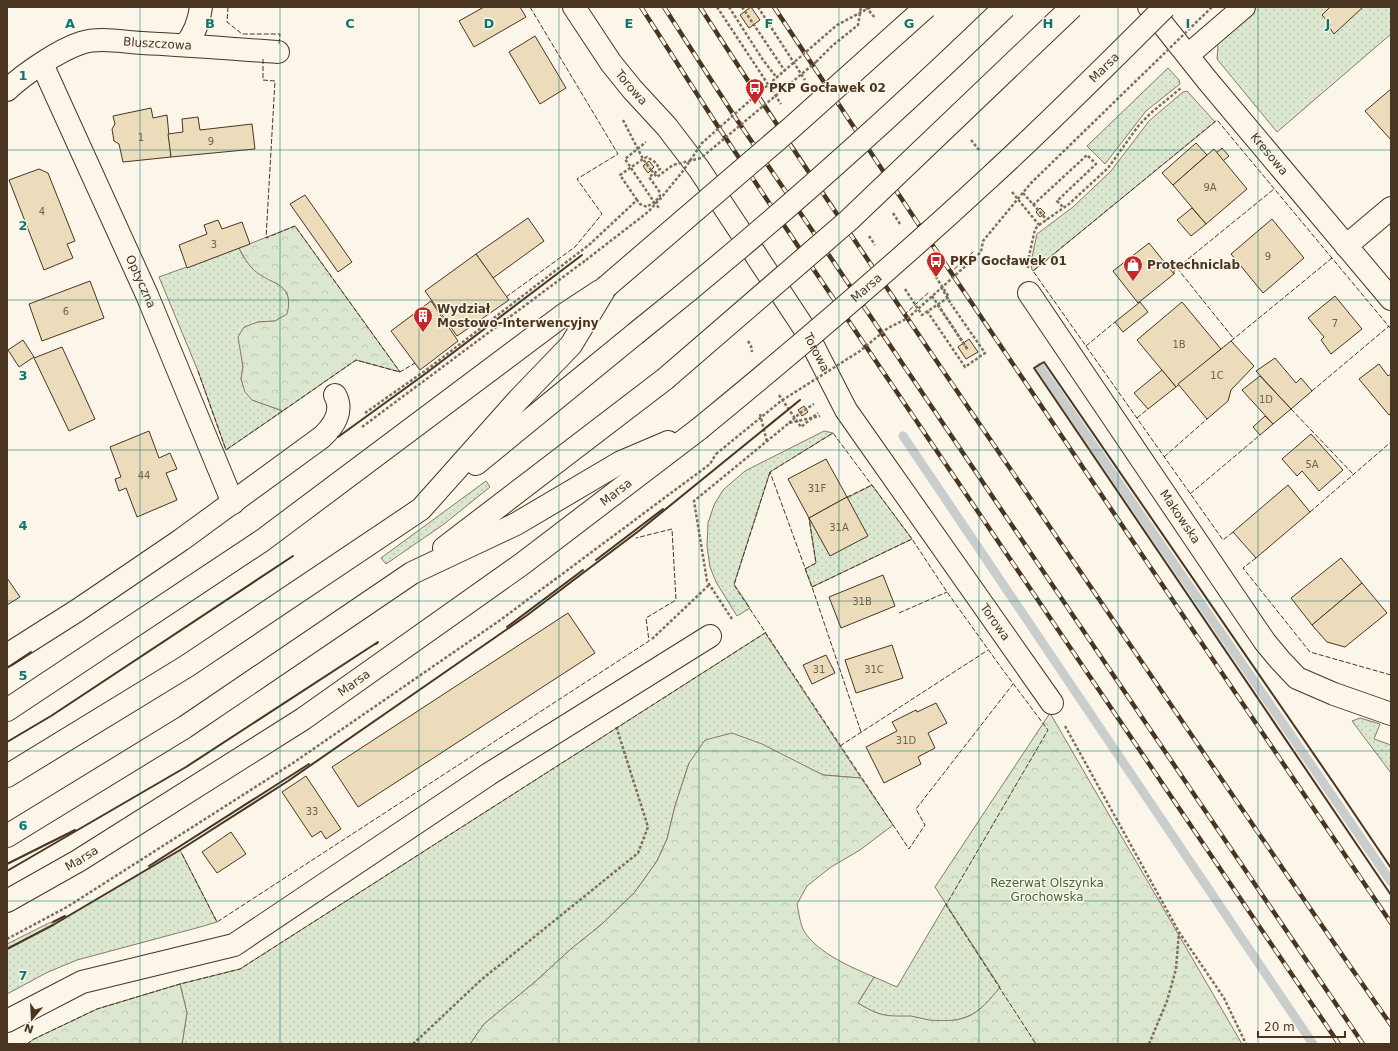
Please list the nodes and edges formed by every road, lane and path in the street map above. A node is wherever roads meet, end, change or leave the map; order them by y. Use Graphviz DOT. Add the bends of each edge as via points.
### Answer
graph roads {
  1 [pos="201,7"];
  2 [pos="574,7"];
  3 [pos="729,7"];
  4 [pos="742,7"];
  5 [pos="861,7"];
  6 [pos="871,7"];
  7 [pos="926,7"];
  8 [pos="1005,7"];
  9 [pos="1072,7"];
  10 [pos="1149,7"];
  11 [pos="1165,7"];
  12 [pos="1212,7"];
  13 [pos="1244,7"];
  14 [pos="860,12"];
  15 [pos="185,45"];
  16 [pos="1185,49"];
  17 [pos="278,52"];
  18 [pos="42,64"];
  19 [pos="785,71"];
  20 [pos="777,78"];
  21 [pos="1183,87"];
  22 [pos="7,90"];
  23 [pos="650,146"];
  24 [pos="643,159"];
  25 [pos="690,160"];
  26 [pos="646,163"];
  27 [pos="1023,193"];
  28 [pos="637,200"];
  29 [pos="654,202"];
  30 [pos="1033,205"];
  31 [pos="1064,208"];
  32 [pos="1391,208"];
  33 [pos="1047,220"];
  34 [pos="1039,225"];
  35 [pos="1346,246"];
  36 [pos="586,260"];
  37 [pos="606,287"];
  38 [pos="941,287"];
  39 [pos="1029,293"];
  40 [pos="932,296"];
  41 [pos="1391,299"];
  42 [pos="938,305"];
  43 [pos="927,312"];
  44 [pos="335,395"];
  45 [pos="784,402"];
  46 [pos="806,409"];
  47 [pos="846,410"];
  48 [pos="820,412"];
  49 [pos="789,423"];
  50 [pos="699,429"];
  51 [pos="716,454"];
  52 [pos="233,503"];
  53 [pos="421,509"];
  54 [pos="412,573"];
  55 [pos="709,585"];
  56 [pos="735,624"];
  57 [pos="710,636"];
  58 [pos="647,644"];
  59 [pos="7,654"];
  60 [pos="608,699"];
  61 [pos="1052,703"];
  62 [pos="7,710"];
  63 [pos="1391,714"];
  64 [pos="7,776"];
  65 [pos="7,836"];
  66 [pos="7,901"];
  67 [pos="1179,932"];
  68 [pos="7,1021"];
  69 [pos="413,1044"];
  70 [pos="1149,1044"];
  71 [pos="1246,1044"];
  1 -- 15 [label="main road" via="193,36"];
  2 -- 47 [label="main road, Torowa" via="611,63 667,127 699,169 804,328"];
  3 -- 20 [label="path"];
  4 -- 19 [label="path"];
  5 -- 14 [label="path, bridge"];
  6 -- 14 [label="path, bridge"];
  7 -- 37 [label="main road, bridge" via="791,128"];
  8 -- 53 [label="main road, bridge" via="804,193 686,293"];
  9 -- 54 [label="main road, bridge" via="849,220 665,379"];
  10 -- 16 [label="main road, Kresowa"];
  11 -- 50 [label="main road, Marsa, bridge" via="947,217"];
  12 -- 27 [label="path, bridge"];
  13 -- 16 [label="main road"];
  14 -- 19 [label="path, bridge" via="837,25"];
  14 -- 25 [label="path, bridge" via="858,25 833,44 816,62 702,158"];
  15 -- 17 [label="main road, Bluszczowa"];
  15 -- 18 [label="main road, Bluszczowa" via="97,40 69,48"];
  16 -- 16 [label="path" via="1194,27"];
  16 -- 35 [label="main road, Kresowa"];
  18 -- 22 [label="main road, Bluszczowa"];
  18 -- 52 [label="main road, Optyczna" via="147,295"];
  19 -- 20 [label="path, bridge"];
  20 -- 25 [label="path, bridge" via="702,143"];
  21 -- 31 [label="path" via="1139,125 1108,168"];
  23 -- 29 [label="path" via="647,141 625,159"];
  24 -- 28 [label="path" via="620,176"];
  25 -- 26 [label="path, bridge" via="673,165 657,177"];
  25 -- 36 [label="path, bridge" via="648,212"];
  27 -- 30 [label="path"];
  27 -- 38 [label="path, bridge" via="983,241 981,252"];
  30 -- 31 [label="path" via="1087,155 1096,164 1057,201"];
  30 -- 33 [label="path"];
  31 -- 33 [label="path"];
  32 -- 35 [label="main road"];
  33 -- 34 [label="path"];
  35 -- 41 [label="main road, Kresowa"];
  37 -- 53 [label="main road" via="571,345"];
  37 -- 62 [label="main road" via="556,321 263,540"];
  38 -- 40 [label="path, bridge"];
  38 -- 43 [label="path, bridge" via="985,353 965,367"];
  39 -- 63 [label="main road, Makowska" via="1265,642 1280,660 1298,678"];
  40 -- 42 [label="path, bridge" via="968,350"];
  40 -- 51 [label="path, bridge" via="908,318 888,328 860,352 781,401"];
  44 -- 52 [label="main road" via="338,401 338,415 331,429"];
  45 -- 48 [label="path" via="801,427"];
  46 -- 49 [label="path"];
  47 -- 49 [label="path"];
  47 -- 61 [label="main road, Torowa"];
  49 -- 55 [label="path" via="694,501"];
  50 -- 54 [label="main road" via="621,462 516,524"];
  50 -- 66 [label="main road, Marsa" via="522,564 303,719 78,861"];
  52 -- 59 [label="main road" via="78,610"];
  53 -- 64 [label="main road" via="187,666"];
  54 -- 65 [label="main road" via="185,727"];
  55 -- 56 [label="path"];
  55 -- 58 [label="path"];
  57 -- 60 [label="main road"];
  60 -- 68 [label="main road" via="482,779 234,944 82,982"];
  60 -- 69 [label="path" via="648,827 638,853 481,980"];
  61 -- 67 [label="path"];
  67 -- 70 [label="path" via="1176,969 1167,1001"];
  67 -- 71 [label="path" via="1224,998"];
}
